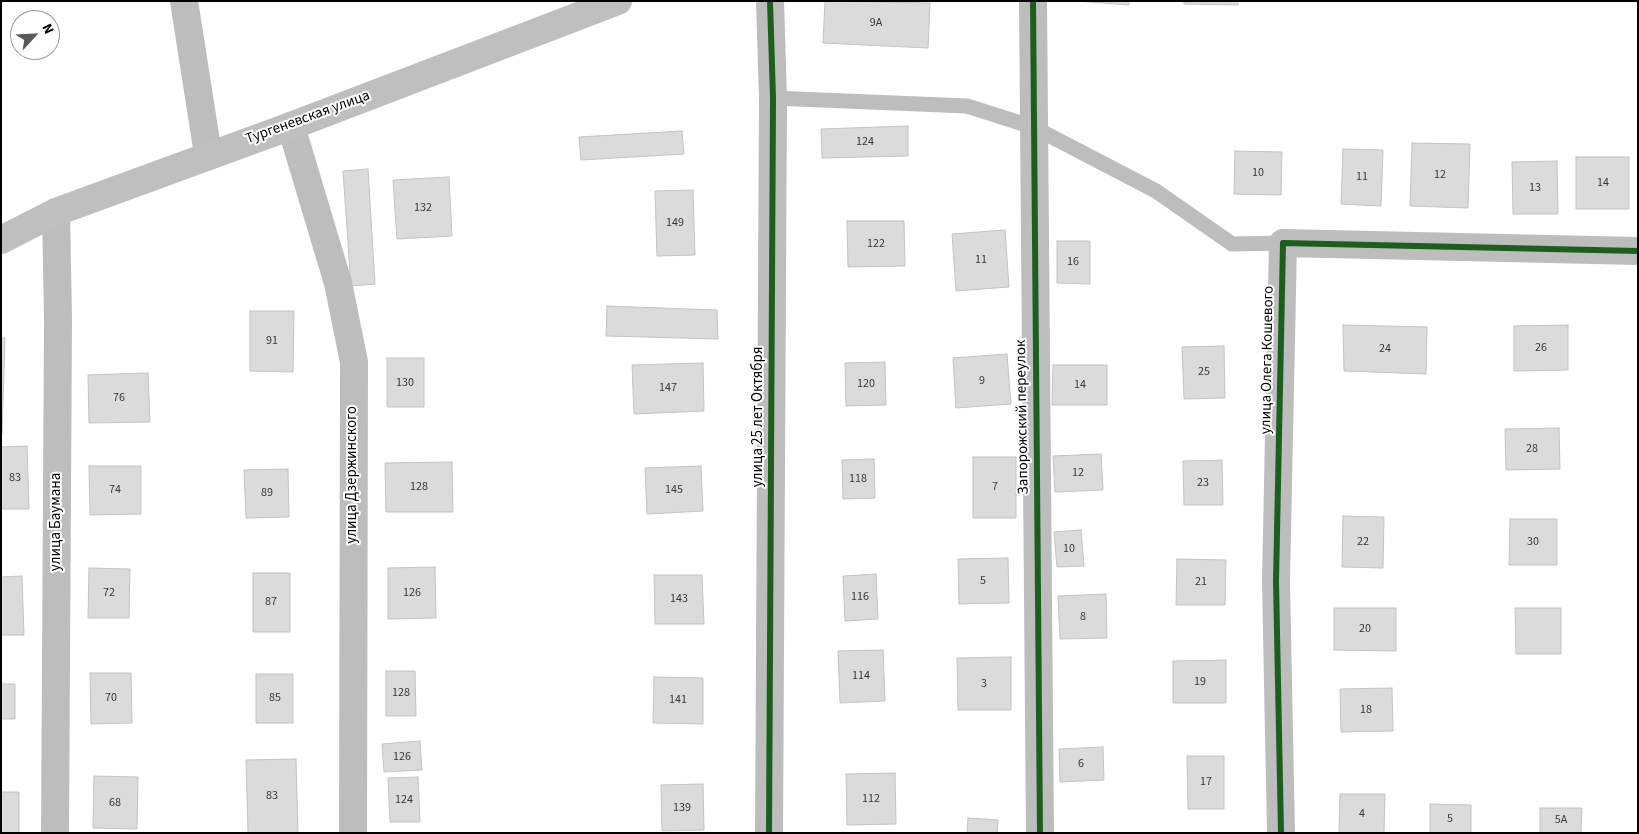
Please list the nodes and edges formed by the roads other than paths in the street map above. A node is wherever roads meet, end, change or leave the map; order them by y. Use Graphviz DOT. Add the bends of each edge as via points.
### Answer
graph roads {
  1 [pos="184,1"];
  2 [pos="618,1"];
  3 [pos="770,1"];
  4 [pos="1033,1"];
  5 [pos="773,98"];
  6 [pos="291,126"];
  7 [pos="1033,127"];
  8 [pos="208,154"];
  9 [pos="56,212"];
  10 [pos="1,240"];
  11 [pos="1283,243"];
  12 [pos="1638,251"];
  13 [pos="55,833"];
  14 [pos="353,833"];
  15 [pos="769,833"];
  16 [pos="1040,833"];
  17 [pos="1281,833"];
  1 -- 8 [label="street"];
  2 -- 6 [label="main road, Тургеневская улица"];
  3 -- 5 [label="street, улица 25 лет Октября"];
  4 -- 7 [label="street, Запорожский переулок"];
  5 -- 7 [label="lane" via="967,106"];
  5 -- 15 [label="street, улица 25 лет Октября"];
  6 -- 8 [label="main road, Тургеневская улица"];
  6 -- 14 [label="street, улица Дзержинского" via="338,283 354,362"];
  7 -- 11 [label="lane" via="1156,191 1232,244"];
  7 -- 16 [label="street, Запорожский переулок"];
  8 -- 9 [label="main road, Тургеневская улица"];
  9 -- 10 [label="main road, Тургеневская улица"];
  9 -- 13 [label="street, улица Баумана"];
  11 -- 12 [label="street"];
  11 -- 17 [label="street, улица Олега Кошевого" via="1276,580"];
}
